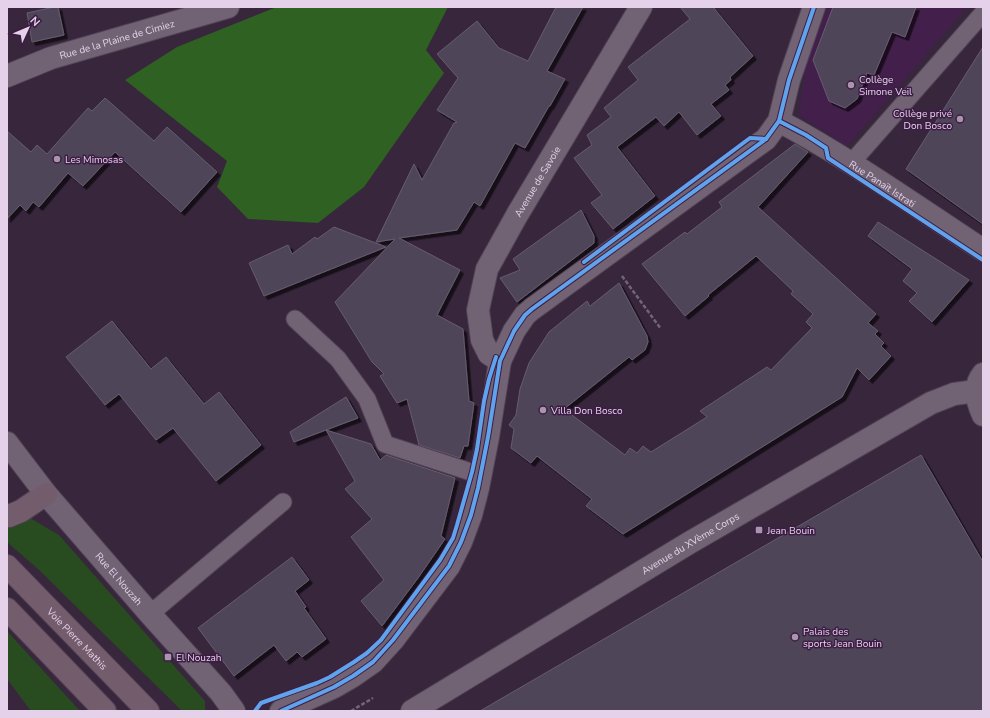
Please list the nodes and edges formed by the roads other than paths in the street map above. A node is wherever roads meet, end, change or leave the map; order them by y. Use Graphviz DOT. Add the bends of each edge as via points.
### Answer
graph roads {
  1 [pos="228,7"];
  2 [pos="641,7"];
  3 [pos="814,7"];
  4 [pos="983,13"];
  5 [pos="7,76"];
  6 [pos="779,121"];
  7 [pos="852,162"];
  8 [pos="983,250"];
  9 [pos="295,319"];
  10 [pos="500,361"];
  11 [pos="980,383"];
  12 [pos="983,415"];
  13 [pos="7,443"];
  14 [pos="480,475"];
  15 [pos="46,494"];
  16 [pos="283,502"];
  17 [pos="7,515"];
  18 [pos="7,566"];
  19 [pos="7,609"];
  20 [pos="150,614"];
  21 [pos="105,711"];
  22 [pos="148,711"];
  23 [pos="234,711"];
  24 [pos="281,711"];
  25 [pos="412,711"];
  1 -- 5 [label="street, Rue de la Plaine de Cimiez" via="51,58"];
  2 -- 10 [label="street, Avenue de Savoie" via="487,269 478,310 482,340 489,354"];
  3 -- 6 [label="street" via="789,80"];
  4 -- 7 [label="lane"];
  6 -- 7 [label="street, Rue Panaït Istrati"];
  6 -- 10 [label="street" via="766,139 525,315 514,331"];
  7 -- 8 [label="street, Rue Panaït Istrati"];
  9 -- 14 [label="lane" via="338,359 367,399 385,444"];
  10 -- 14 [label="street"];
  11 -- 12 [label="street" via="979,407"];
  11 -- 25 [label="street, Avenue du XVème Corps" via="931,403 689,543"];
  13 -- 15 [label="street, Rue El Nouzah"];
  14 -- 24 [label="street" via="461,542 449,566 393,640 373,662 353,676"];
  15 -- 17 [label="highway" via="22,511"];
  15 -- 20 [label="street, Rue El Nouzah"];
  16 -- 20 [label="lane"];
  18 -- 22 [label="highway, Voie Pierre Mathis"];
  19 -- 21 [label="highway"];
  20 -- 23 [label="street, Rue El Nouzah"];
}
